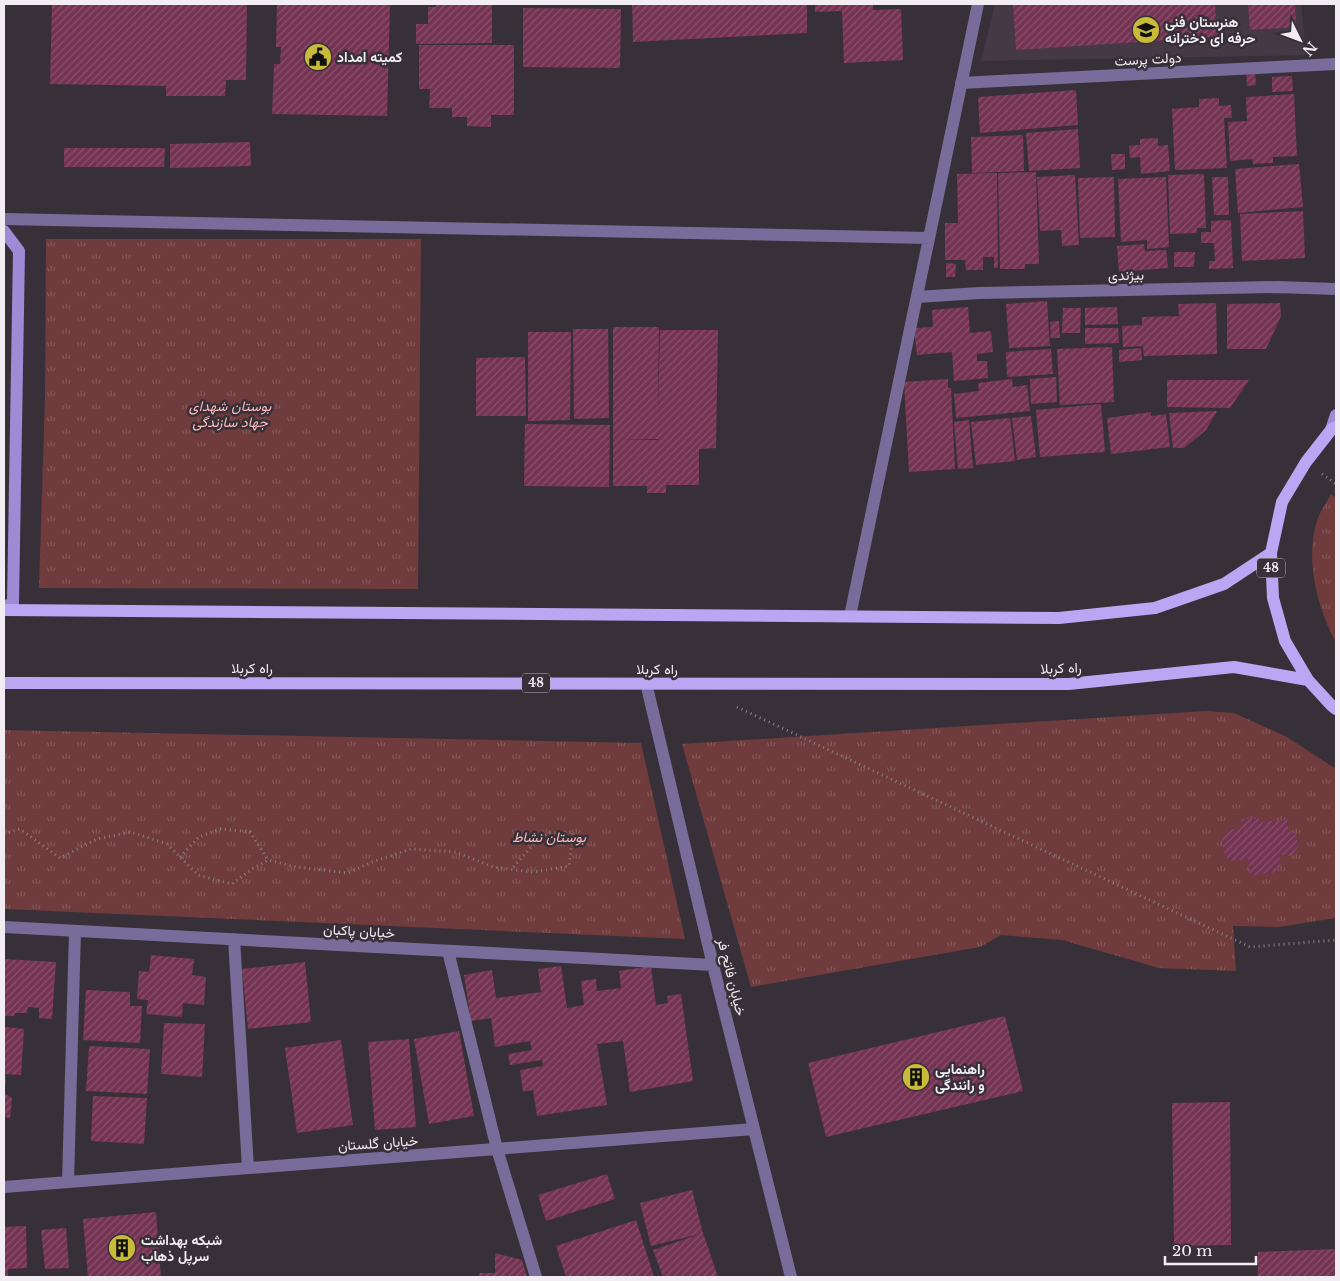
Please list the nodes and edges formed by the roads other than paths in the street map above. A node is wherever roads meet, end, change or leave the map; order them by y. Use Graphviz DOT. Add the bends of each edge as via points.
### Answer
graph roads {
  1 [pos="978,4"];
  2 [pos="1336,64"];
  3 [pos="961,83"];
  4 [pos="4,219"];
  5 [pos="4,231"];
  6 [pos="929,238"];
  7 [pos="1336,289"];
  8 [pos="917,297"];
  9 [pos="1336,415"];
  10 [pos="1334,428"];
  11 [pos="1271,553"];
  12 [pos="4,609"];
  13 [pos="850,616"];
  14 [pos="1308,680"];
  15 [pos="4,683"];
  16 [pos="646,684"];
  17 [pos="1336,709"];
  18 [pos="4,927"];
  19 [pos="75,930"];
  20 [pos="234,939"];
  21 [pos="448,951"];
  22 [pos="713,965"];
  23 [pos="754,1129"];
  24 [pos="496,1149"];
  25 [pos="248,1168"];
  26 [pos="68,1182"];
  27 [pos="4,1187"];
  28 [pos="536,1277"];
  29 [pos="791,1277"];
  1 -- 3 [label="street"];
  2 -- 3 [label="street, دولت پرست"];
  3 -- 6 [label="street"];
  4 -- 6 [label="street"];
  5 -- 12 [label="street" via="19,251 13,603"];
  6 -- 8 [label="street"];
  7 -- 8 [label="street, بیژندی" via="1277,287"];
  8 -- 13 [label="street"];
  9 -- 10 [label="street"];
  10 -- 11 [label="main road, 48" via="1306,462 1282,502"];
  11 -- 13 [label="main road, 48" via="1224,584 1155,608 1059,618"];
  11 -- 14 [label="main road, 48" via="1273,598 1285,641"];
  12 -- 13 [label="main road, 48"];
  14 -- 16 [label="main road, راه کربلا / 48" via="1234,667 1069,684"];
  14 -- 17 [label="main road, 48"];
  15 -- 16 [label="main road, راه کربلا / 48"];
  16 -- 22 [label="street, خیابان فاتح فر"];
  18 -- 19 [label="street, خیابان پاکبان"];
  19 -- 20 [label="street, خیابان پاکبان"];
  19 -- 26 [label="street"];
  20 -- 21 [label="street, خیابان پاکبان"];
  20 -- 25 [label="street"];
  21 -- 22 [label="street, خیابان پاکبان"];
  21 -- 24 [label="street"];
  22 -- 23 [label="street, خیابان فاتح فر"];
  23 -- 24 [label="street, خیابان گلستان"];
  23 -- 29 [label="street, خیابان فاتح فر"];
  24 -- 25 [label="street, خیابان گلستان"];
  24 -- 28 [label="street"];
  25 -- 26 [label="street, خیابان گلستان"];
  26 -- 27 [label="street, خیابان گلستان"];
}
